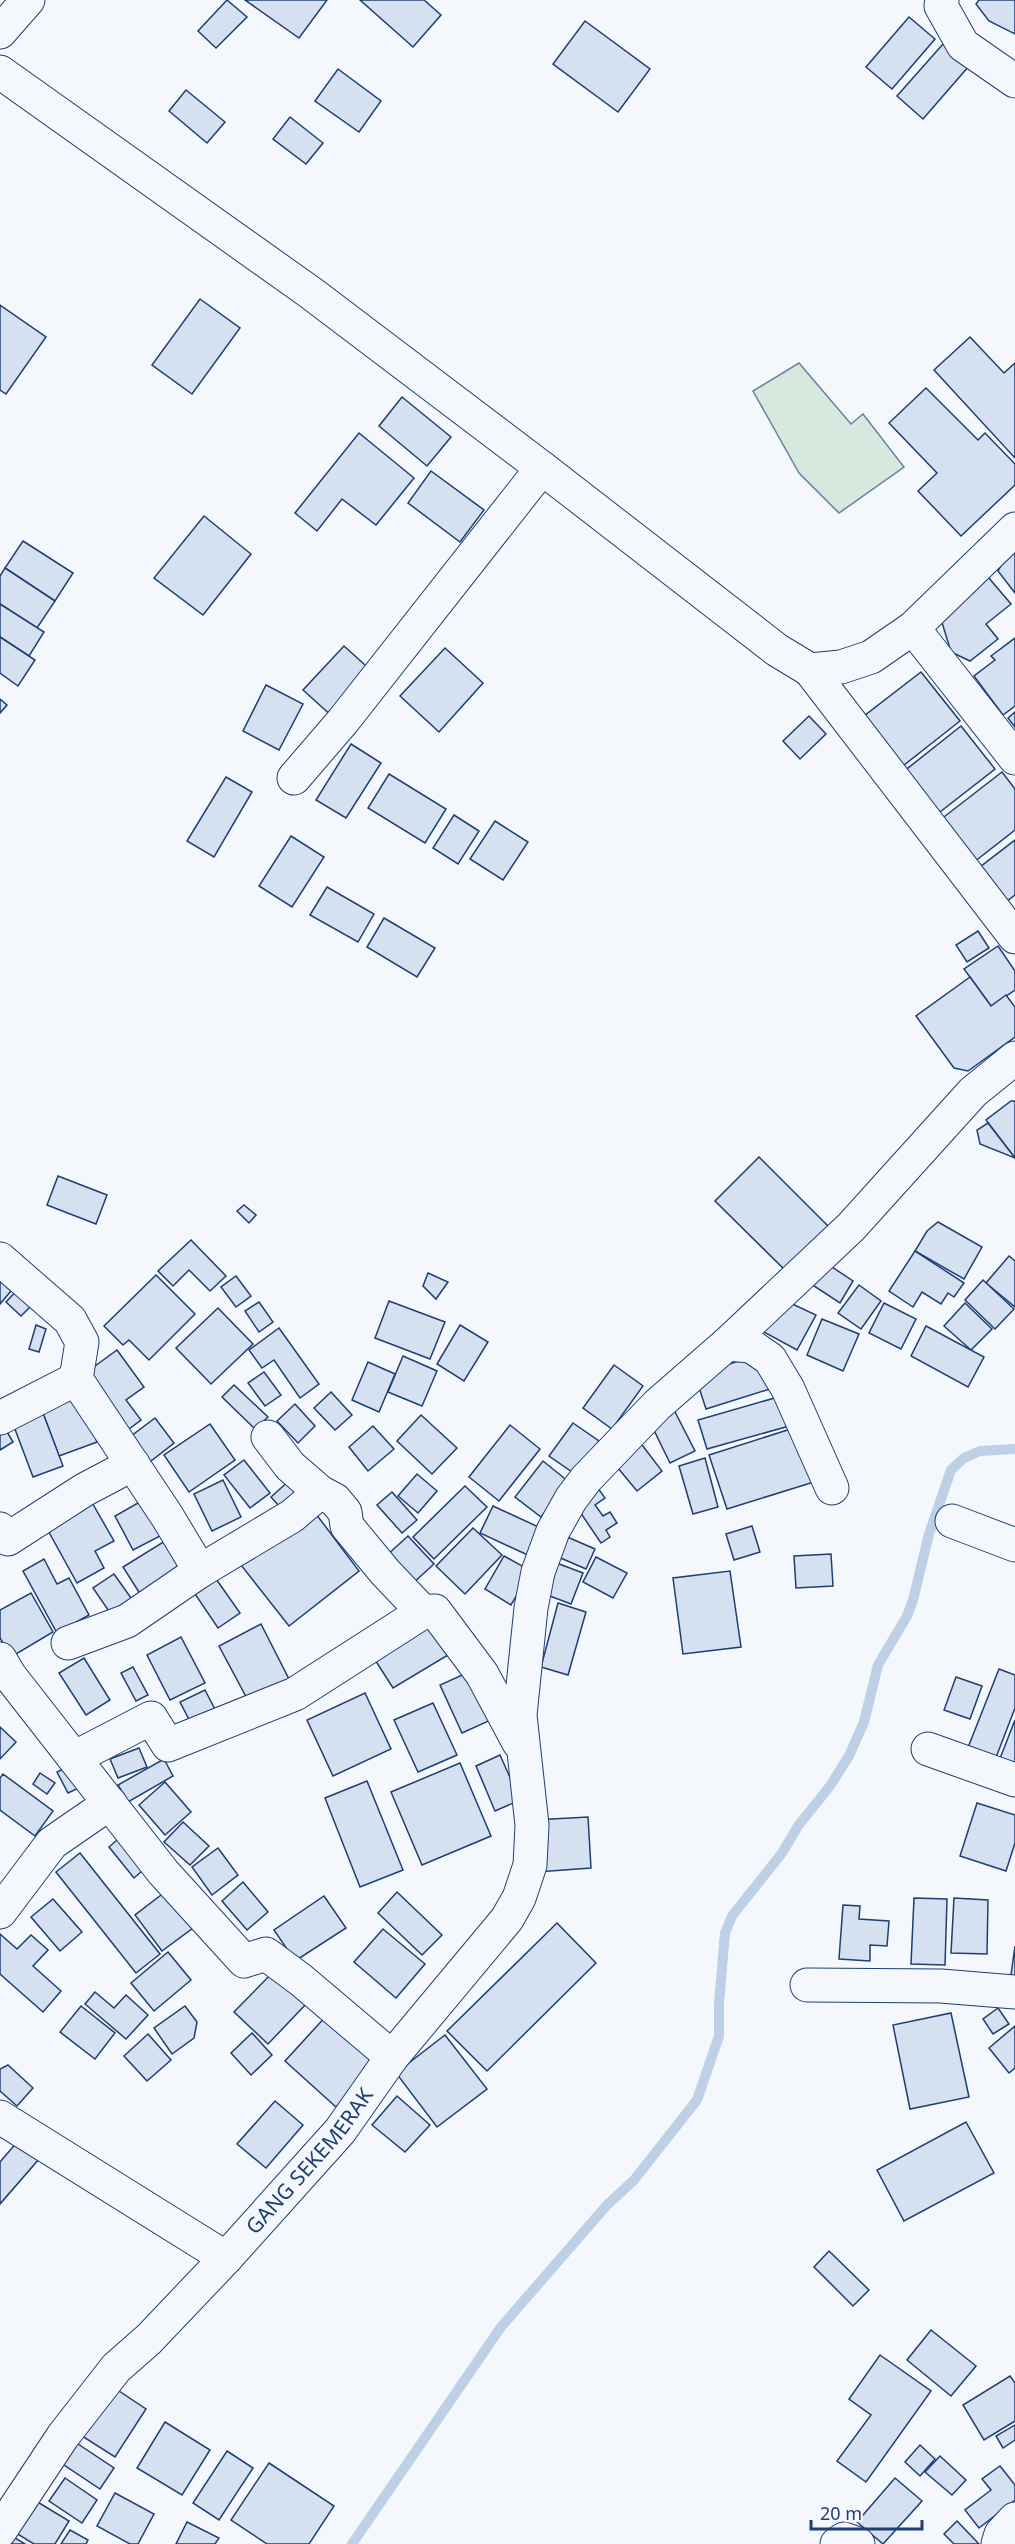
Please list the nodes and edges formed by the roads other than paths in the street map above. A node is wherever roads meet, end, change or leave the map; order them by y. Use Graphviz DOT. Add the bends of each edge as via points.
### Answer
graph roads {
  1 [pos="28,0"];
  2 [pos="942,0"];
  3 [pos="0,32"];
  4 [pos="0,72"];
  5 [pos="1015,81"];
  6 [pos="542,468"];
  7 [pos="1015,529"];
  8 [pos="913,628"];
  9 [pos="810,670"];
  10 [pos="1015,758"];
  11 [pos="294,778"];
  12 [pos="1015,938"];
  13 [pos="1015,1058"];
  14 [pos="0,1259"];
  15 [pos="727,1344"];
  16 [pos="76,1379"];
  17 [pos="0,1418"];
  18 [pos="268,1437"];
  19 [pos="133,1464"];
  20 [pos="832,1488"];
  21 [pos="320,1492"];
  22 [pos="952,1521"];
  23 [pos="0,1529"];
  24 [pos="1015,1545"];
  25 [pos="200,1571"];
  26 [pos="423,1612"];
  27 [pos="68,1643"];
  28 [pos="0,1659"];
  29 [pos="928,1749"];
  30 [pos="524,1753"];
  31 [pos="74,1758"];
  32 [pos="1015,1780"];
  33 [pos="110,1803"];
  34 [pos="0,1912"];
  35 [pos="807,1985"];
  36 [pos="1015,1992"];
  37 [pos="392,2057"];
  38 [pos="0,2117"];
  39 [pos="226,2258"];
  40 [pos="1015,2519"];
  41 [pos="0,2531"];
  42 [pos="837,2544"];
  43 [pos="858,2544"];
  44 [pos="998,2544"];
  1 -- 3 [label="street"];
  2 -- 5 [label="street" via="941,6 963,45"];
  4 -- 6 [label="street" via="311,293"];
  6 -- 9 [label="street" via="777,650"];
  6 -- 11 [label="street"];
  7 -- 8 [label="street"];
  8 -- 9 [label="street" via="871,657 841,668"];
  8 -- 10 [label="street"];
  9 -- 12 [label="street"];
  13 -- 15 [label="street, GANG SEKEMERAK" via="973,1092 851,1227"];
  14 -- 16 [label="street" via="70,1320 82,1342"];
  15 -- 20 [label="street" via="751,1346 770,1359 788,1389"];
  15 -- 30 [label="street, GANG SEKEMERAK" via="657,1405 586,1479 553,1531 538,1572 531,1608 520,1715"];
  16 -- 17 [label="street"];
  16 -- 19 [label="street"];
  18 -- 21 [label="street" via="290,1466"];
  19 -- 23 [label="street" via="8,1539"];
  19 -- 25 [label="street"];
  21 -- 25 [label="street" via="292,1516"];
  21 -- 26 [label="street" via="335,1500 345,1512 347,1526"];
  22 -- 24 [label="street"];
  25 -- 27 [label="street" via="127,1622"];
  26 -- 30 [label="street" via="435,1611 482,1674"];
  26 -- 31 [label="street" via="295,1694 234,1720 168,1745 151,1718"];
  28 -- 31 [label="street"];
  29 -- 32 [label="street"];
  30 -- 37 [label="street, GANG SEKEMERAK" via="532,1826 530,1865 519,1898 507,1919"];
  31 -- 33 [label="street"];
  33 -- 34 [label="street" via="52,1843"];
  33 -- 37 [label="street" via="163,1872 244,1961 266,1954"];
  35 -- 36 [label="street" via="941,1986"];
  37 -- 39 [label="street, GANG SEKEMERAK" via="340,2131"];
  38 -- 39 [label="street"];
  39 -- 41 [label="street, GANG SEKEMERAK" via="116,2368 63,2436"];
  40 -- 44 [label="street" via="1001,2534"];
  42 -- 43 [label="street" via="844,2539"];
}
